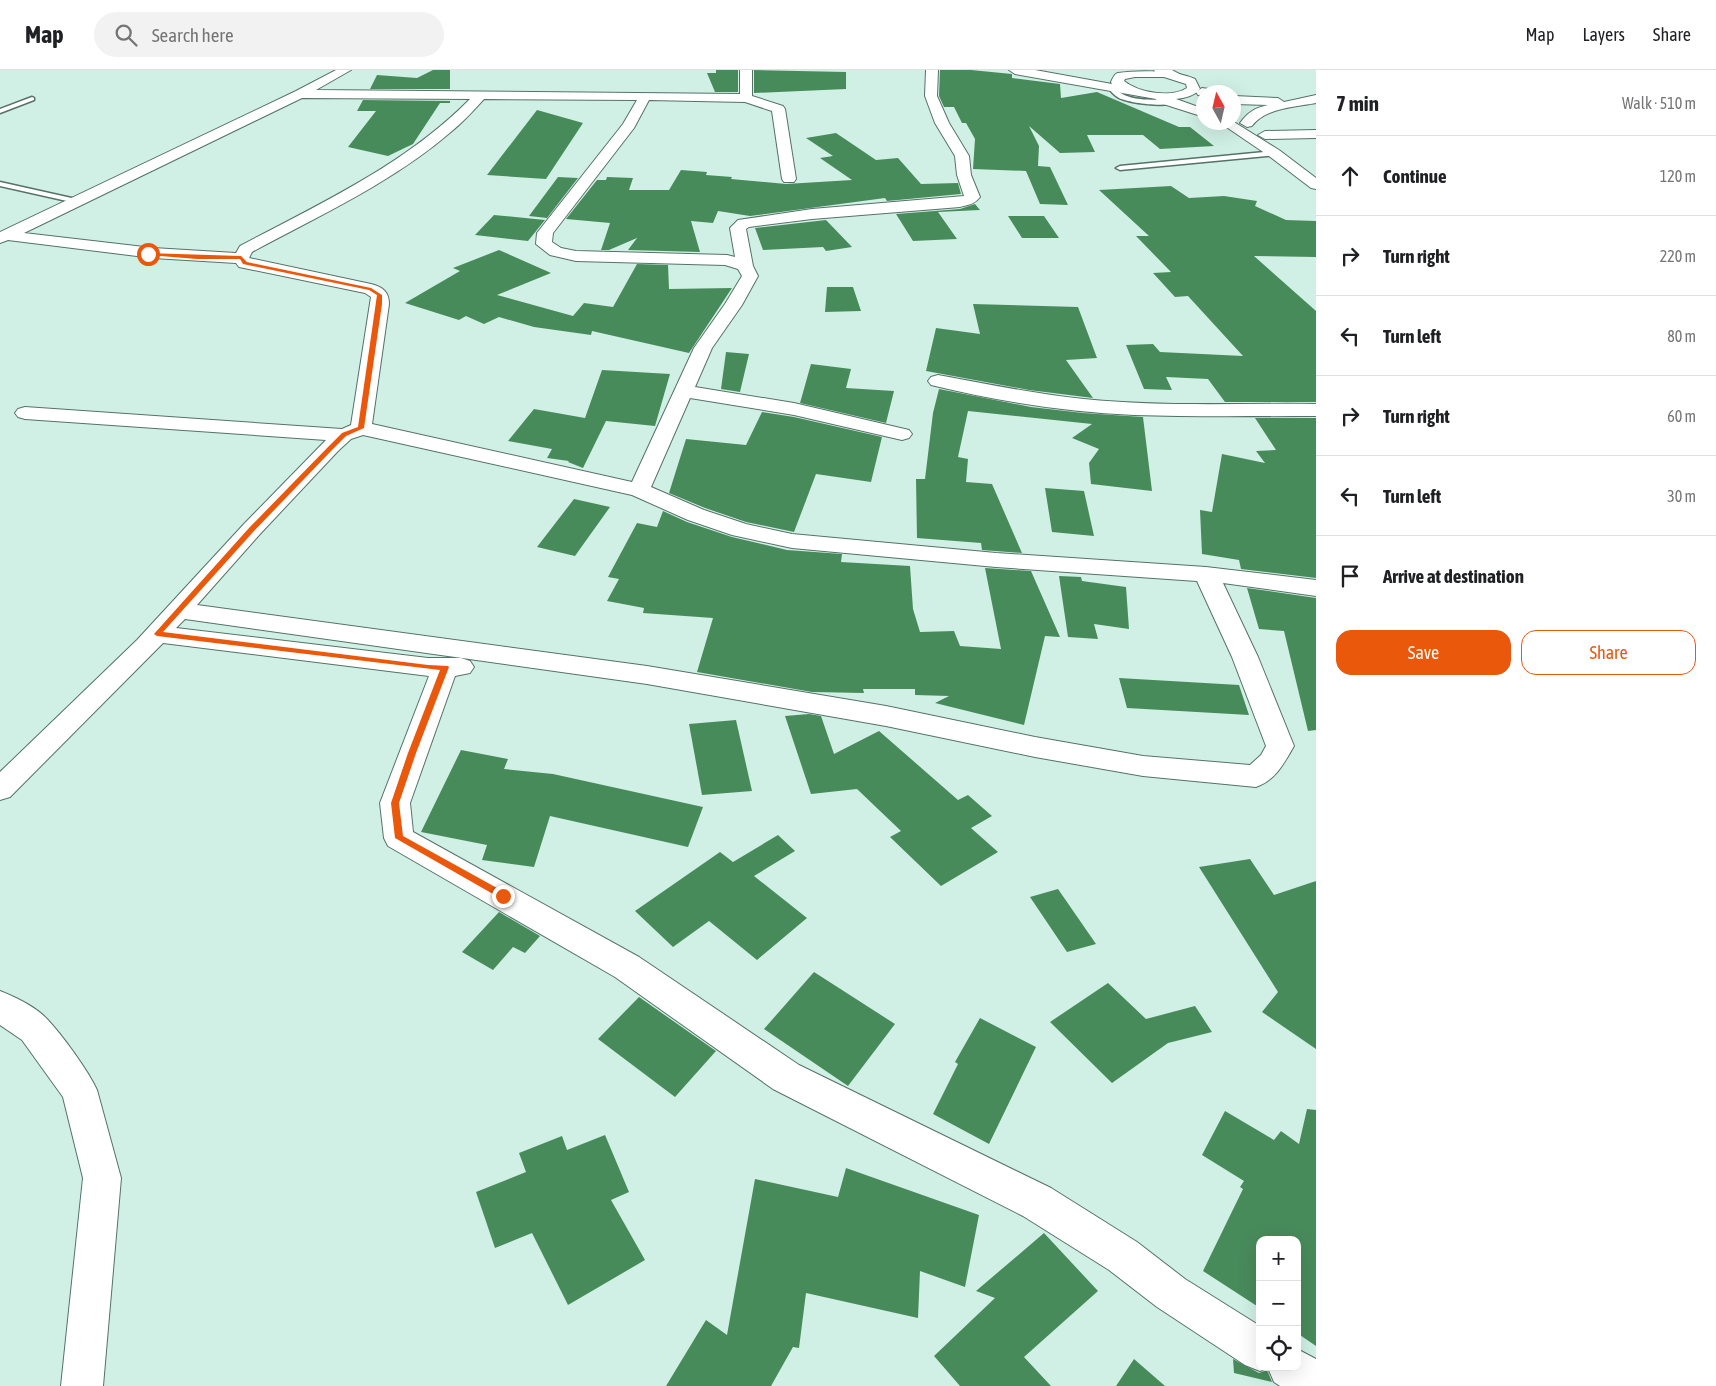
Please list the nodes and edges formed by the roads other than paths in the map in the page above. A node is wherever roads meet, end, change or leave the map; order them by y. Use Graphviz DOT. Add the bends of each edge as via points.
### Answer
graph roads {
  1 [pos="345,70"];
  2 [pos="746,70"];
  3 [pos="932,70"];
  4 [pos="1015,70"];
  5 [pos="1042,70"];
  6 [pos="1160,70"];
  7 [pos="1136,71"];
  8 [pos="1120,76"];
  9 [pos="1177,76"];
  10 [pos="1111,87"];
  11 [pos="1196,88"];
  12 [pos="1196,90"];
  13 [pos="1139,93"];
  14 [pos="300,94"];
  15 [pos="481,95"];
  16 [pos="645,96"];
  17 [pos="746,98"];
  18 [pos="32,99"];
  19 [pos="1310,100"];
  20 [pos="1241,101"];
  21 [pos="1171,102"];
  22 [pos="1196,110"];
  23 [pos="0,111"];
  24 [pos="1241,119"];
  25 [pos="1247,123"];
  26 [pos="1238,130"];
  27 [pos="1316,134"];
  28 [pos="1265,135"];
  29 [pos="1274,153"];
  30 [pos="1120,168"];
  31 [pos="1316,169"];
  32 [pos="789,179"];
  33 [pos="0,184"];
  34 [pos="1316,185"];
  35 [pos="76,201"];
  36 [pos="3,237"];
  37 [pos="241,258"];
  38 [pos="745,266"];
  39 [pos="938,381"];
  40 [pos="684,391"];
  41 [pos="1316,410"];
  42 [pos="25,413"];
  43 [pos="352,431"];
  44 [pos="902,434"];
  45 [pos="639,490"];
  46 [pos="1206,574"];
  47 [pos="1316,588"];
  48 [pos="178,610"];
  49 [pos="157,634"];
  50 [pos="521,659"];
  51 [pos="445,667"];
  52 [pos="0,789"];
  53 [pos="0,1006"];
  54 [pos="1256,1347"];
  55 [pos="1295,1371"];
  56 [pos="1316,1384"];
  57 [pos="82,1386"];
  1 -- 14 [label="street"];
  2 -- 17 [label="street"];
  3 -- 38 [label="street" via="931,96 942,123 962,156 964,175 972,197 960,202 744,223 738,228 738,235"];
  4 -- 10 [label="street"];
  5 -- 8 [label="street"];
  6 -- 9 [label="street"];
  7 -- 8 [label="street"];
  7 -- 9 [label="street"];
  8 -- 13 [label="street" via="1117,82 1120,86"];
  9 -- 11 [label="street"];
  10 -- 13 [label="street"];
  10 -- 21 [label="lane" via="1123,98"];
  12 -- 13 [label="street" via="1166,96"];
  13 -- 21 [label="street"];
  14 -- 15 [label="street"];
  14 -- 35 [label="street"];
  15 -- 16 [label="street"];
  15 -- 37 [label="street" via="444,132 411,156 246,249"];
  16 -- 17 [label="street"];
  16 -- 38 [label="street" via="629,125 545,233 544,244 556,252 576,256 727,260"];
  17 -- 32 [label="street" via="778,109"];
  18 -- 23 [label="lane"];
  19 -- 20 [label="street" via="1263,103"];
  19 -- 25 [label="street" via="1260,111"];
  21 -- 22 [label="street"];
  24 -- 25 [label="street"];
  25 -- 28 [label="street"];
  26 -- 29 [label="street"];
  27 -- 28 [label="street"];
  28 -- 31 [label="street"];
  29 -- 30 [label="lane"];
  29 -- 34 [label="street"];
  33 -- 35 [label="lane"];
  35 -- 36 [label="street"];
  36 -- 37 [label="street" via="148,254"];
  37 -- 43 [label="street" via="245,263 371,289 380,295"];
  38 -- 40 [label="street" via="750,276 703,348"];
  39 -- 41 [label="street" via="1104,407"];
  40 -- 44 [label="street" via="741,398"];
  40 -- 45 [label="street"];
  42 -- 43 [label="street"];
  43 -- 45 [label="street" via="496,456"];
  43 -- 48 [label="street" via="252,529"];
  45 -- 46 [label="street" via="696,516 792,541 996,560"];
  46 -- 47 [label="street"];
  46 -- 50 [label="street" via="1245,658 1280,746 1271,762 1256,776 1143,766 657,676"];
  48 -- 49 [label="street"];
  48 -- 50 [label="street"];
  49 -- 51 [label="street"];
  49 -- 52 [label="street"];
  50 -- 51 [label="street" via="475,667"];
  51 -- 54 [label="street" via="395,803 399,838 627,967 786,1077 1037,1202 1123,1256 1171,1293"];
  53 -- 57 [label="street" via="34,1029 79,1090 102,1178"];
  55 -- 56 [label="street"];
}
